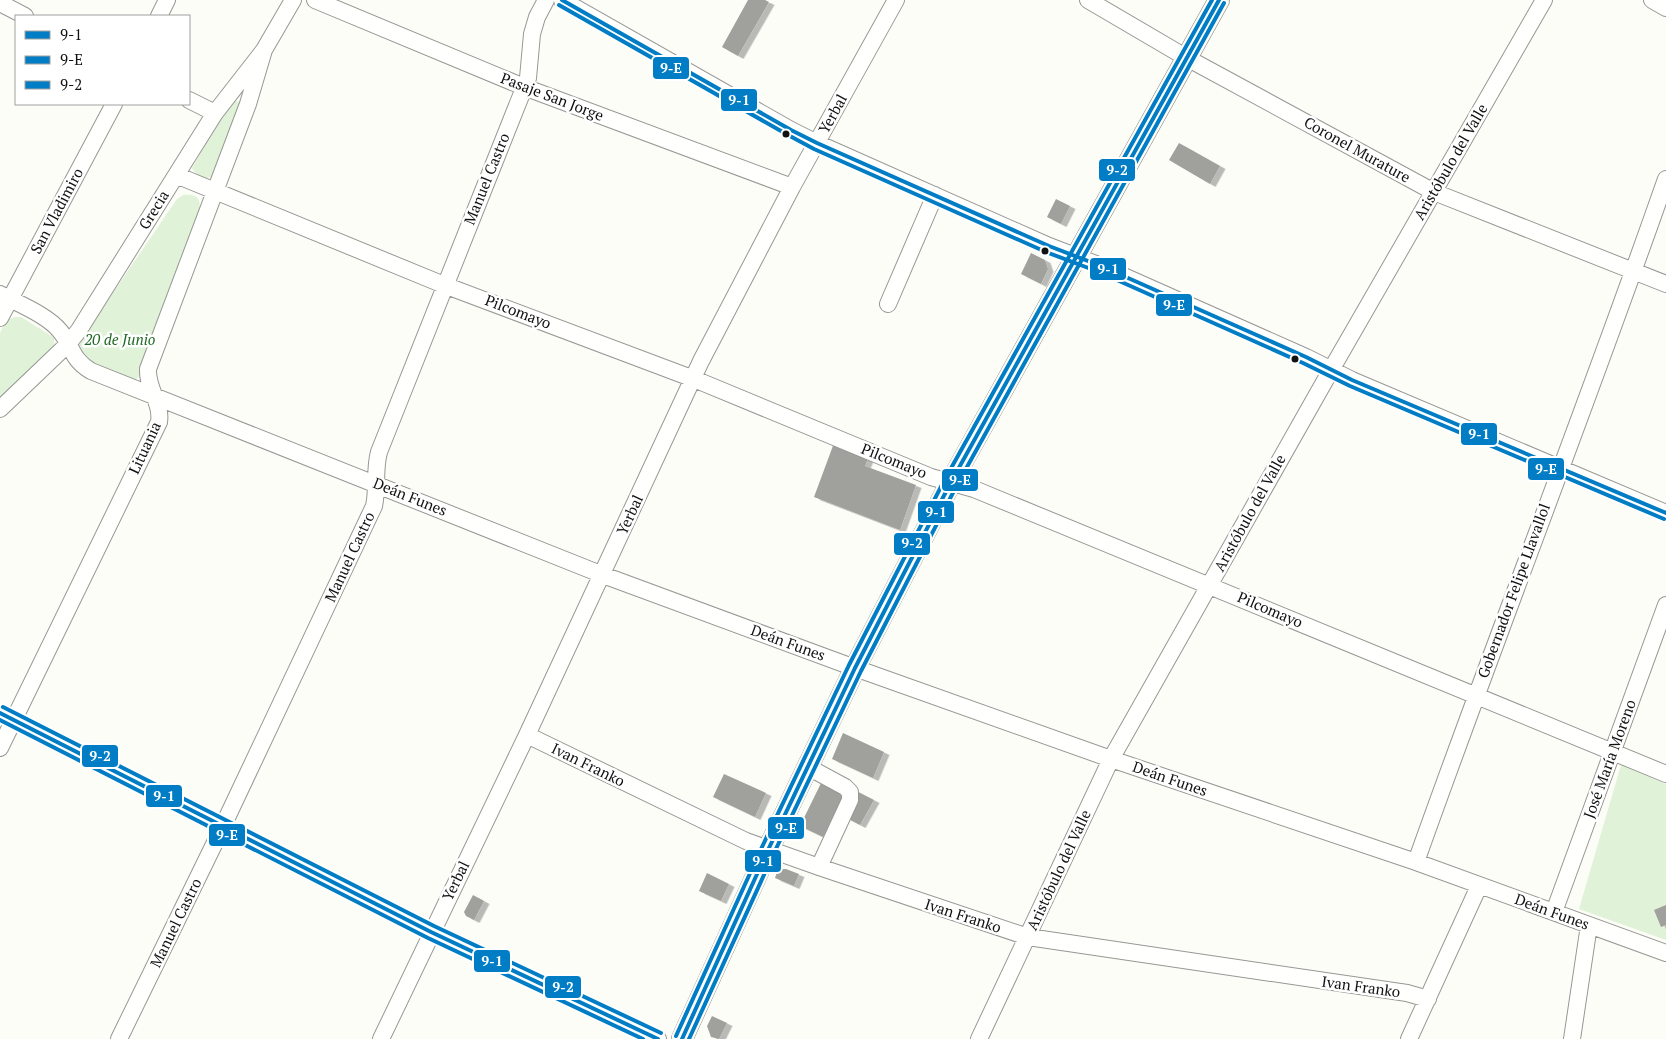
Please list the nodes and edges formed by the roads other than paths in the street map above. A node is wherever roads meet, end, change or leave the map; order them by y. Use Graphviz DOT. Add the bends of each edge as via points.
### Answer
graph roads {
  1 [pos="168,0"];
  2 [pos="294,0"];
  3 [pos="315,0"];
  4 [pos="546,0"];
  5 [pos="562,0"];
  6 [pos="896,0"];
  7 [pos="1088,0"];
  8 [pos="1220,0"];
  9 [pos="1544,0"];
  10 [pos="1652,0"];
  11 [pos="0,3"];
  12 [pos="1666,8"];
  13 [pos="23,15"];
  14 [pos="160,15"];
  15 [pos="264,50"];
  16 [pos="1187,58"];
  17 [pos="524,87"];
  18 [pos="190,100"];
  19 [pos="113,105"];
  20 [pos="215,113"];
  21 [pos="817,143"];
  22 [pos="176,175"];
  23 [pos="1666,179"];
  24 [pos="792,187"];
  25 [pos="215,192"];
  26 [pos="1434,192"];
  27 [pos="935,195"];
  28 [pos="1077,256"];
  29 [pos="1634,271"];
  30 [pos="1666,284"];
  31 [pos="444,285"];
  32 [pos="5,297"];
  33 [pos="888,304"];
  34 [pos="0,318"];
  35 [pos="68,344"];
  36 [pos="1331,370"];
  37 [pos="694,379"];
  38 [pos="152,395"];
  39 [pos="0,409"];
  40 [pos="1560,469"];
  41 [pos="951,482"];
  42 [pos="375,483"];
  43 [pos="1666,513"];
  44 [pos="603,574"];
  45 [pos="1209,585"];
  46 [pos="1666,605"];
  47 [pos="855,668"];
  48 [pos="1475,696"];
  49 [pos="7,717"];
  50 [pos="527,736"];
  51 [pos="0,748"];
  52 [pos="1612,752"];
  53 [pos="1111,760"];
  54 [pos="808,767"];
  55 [pos="1666,774"];
  56 [pos="223,826"];
  57 [pos="768,850"];
  58 [pos="1416,862"];
  59 [pos="819,867"];
  60 [pos="1479,886"];
  61 [pos="1554,912"];
  62 [pos="1589,925"];
  63 [pos="431,932"];
  64 [pos="1028,937"];
  65 [pos="1666,953"];
  66 [pos="1428,999"];
  67 [pos="119,1039"];
  68 [pos="381,1039"];
  69 [pos="658,1039"];
  70 [pos="682,1039"];
  71 [pos="979,1039"];
  72 [pos="1409,1039"];
  73 [pos="1572,1039"];
  1 -- 14 [label="street"];
  2 -- 15 [label="street, Grecia"];
  3 -- 17 [label="street, Pasaje San Jorge"];
  4 -- 17 [label="street, Manuel Castro" via="532,34 530,67"];
  5 -- 21 [label="street"];
  6 -- 21 [label="street, Yerbal"];
  7 -- 16 [label="street, Coronel Murature"];
  8 -- 16 [label="main road"];
  9 -- 26 [label="street, Aristóbulo del Valle"];
  10 -- 12 [label="street"];
  11 -- 13 [label="street"];
  15 -- 20 [label="street, Grecia"];
  15 -- 25 [label="street, Lituania"];
  16 -- 26 [label="street, Coronel Murature"];
  16 -- 28 [label="main road"];
  17 -- 24 [label="street, Pasaje San Jorge"];
  17 -- 31 [label="street, Manuel Castro"];
  18 -- 20 [label="street"];
  19 -- 32 [label="street, San Vladimiro"];
  20 -- 22 [label="street, Grecia"];
  21 -- 24 [label="street, Yerbal"];
  21 -- 27 [label="street"];
  22 -- 25 [label="street, Pilcomayo"];
  22 -- 35 [label="street, Grecia"];
  23 -- 29 [label="street, Gobernador Felipe Llavallol"];
  24 -- 37 [label="street, Yerbal"];
  25 -- 31 [label="street, Pilcomayo"];
  25 -- 38 [label="street, Lituania" via="148,369"];
  26 -- 29 [label="street, Coronel Murature"];
  26 -- 36 [label="street, Aristóbulo del Valle"];
  27 -- 28 [label="street"];
  27 -- 33 [label="street"];
  28 -- 36 [label="street"];
  28 -- 41 [label="main road"];
  29 -- 30 [label="street, Coronel Murature"];
  29 -- 40 [label="street, Gobernador Felipe Llavallol"];
  31 -- 37 [label="street, Pilcomayo"];
  31 -- 42 [label="street, Manuel Castro" via="378,452"];
  32 -- 34 [label="street, San Vladimiro"];
  32 -- 35 [label="street, Deán Funes" via="50,321"];
  35 -- 38 [label="street, Deán Funes" via="76,359 91,371"];
  35 -- 39 [label="street, Grecia"];
  36 -- 40 [label="street"];
  36 -- 45 [label="street, Aristóbulo del Valle"];
  37 -- 41 [label="street, Pilcomayo" via="931,477"];
  37 -- 44 [label="street, Yerbal"];
  38 -- 42 [label="street, Deán Funes"];
  38 -- 49 [label="street, Lituania" via="159,407 159,422"];
  40 -- 43 [label="street"];
  40 -- 48 [label="street, Gobernador Felipe Llavallol"];
  41 -- 45 [label="street, Pilcomayo"];
  41 -- 47 [label="main road"];
  42 -- 44 [label="street, Deán Funes"];
  42 -- 56 [label="street, Manuel Castro" via="374,506"];
  44 -- 47 [label="street, Deán Funes"];
  44 -- 50 [label="street, Yerbal"];
  45 -- 48 [label="street, Pilcomayo"];
  45 -- 53 [label="street, Aristóbulo del Valle"];
  46 -- 52 [label="street, José María Moreno"];
  47 -- 53 [label="street, Deán Funes"];
  47 -- 54 [label="main road"];
  48 -- 52 [label="street, Pilcomayo"];
  48 -- 58 [label="street, Gobernador Felipe Llavallol"];
  49 -- 51 [label="street, Lituania"];
  49 -- 56 [label="street"];
  50 -- 57 [label="street, Ivan Franko"];
  50 -- 63 [label="street, Yerbal"];
  52 -- 55 [label="street, Pilcomayo"];
  52 -- 61 [label="street, José María Moreno"];
  53 -- 58 [label="street, Deán Funes"];
  53 -- 64 [label="street, Aristóbulo del Valle"];
  54 -- 57 [label="main road"];
  54 -- 59 [label="street" via="850,792 850,800"];
  56 -- 63 [label="street"];
  56 -- 67 [label="street, Manuel Castro"];
  57 -- 59 [label="street, Ivan Franko"];
  57 -- 70 [label="main road"];
  58 -- 60 [label="street, Deán Funes"];
  59 -- 64 [label="street, Ivan Franko"];
  60 -- 61 [label="street, Deán Funes"];
  60 -- 66 [label="street"];
  61 -- 62 [label="street, Deán Funes"];
  62 -- 65 [label="street, Deán Funes"];
  62 -- 73 [label="street"];
  63 -- 68 [label="street, Yerbal"];
  63 -- 69 [label="street"];
  64 -- 66 [label="street, Ivan Franko" via="1407,993"];
  64 -- 71 [label="street, Aristóbulo del Valle"];
  66 -- 72 [label="street"];
}
